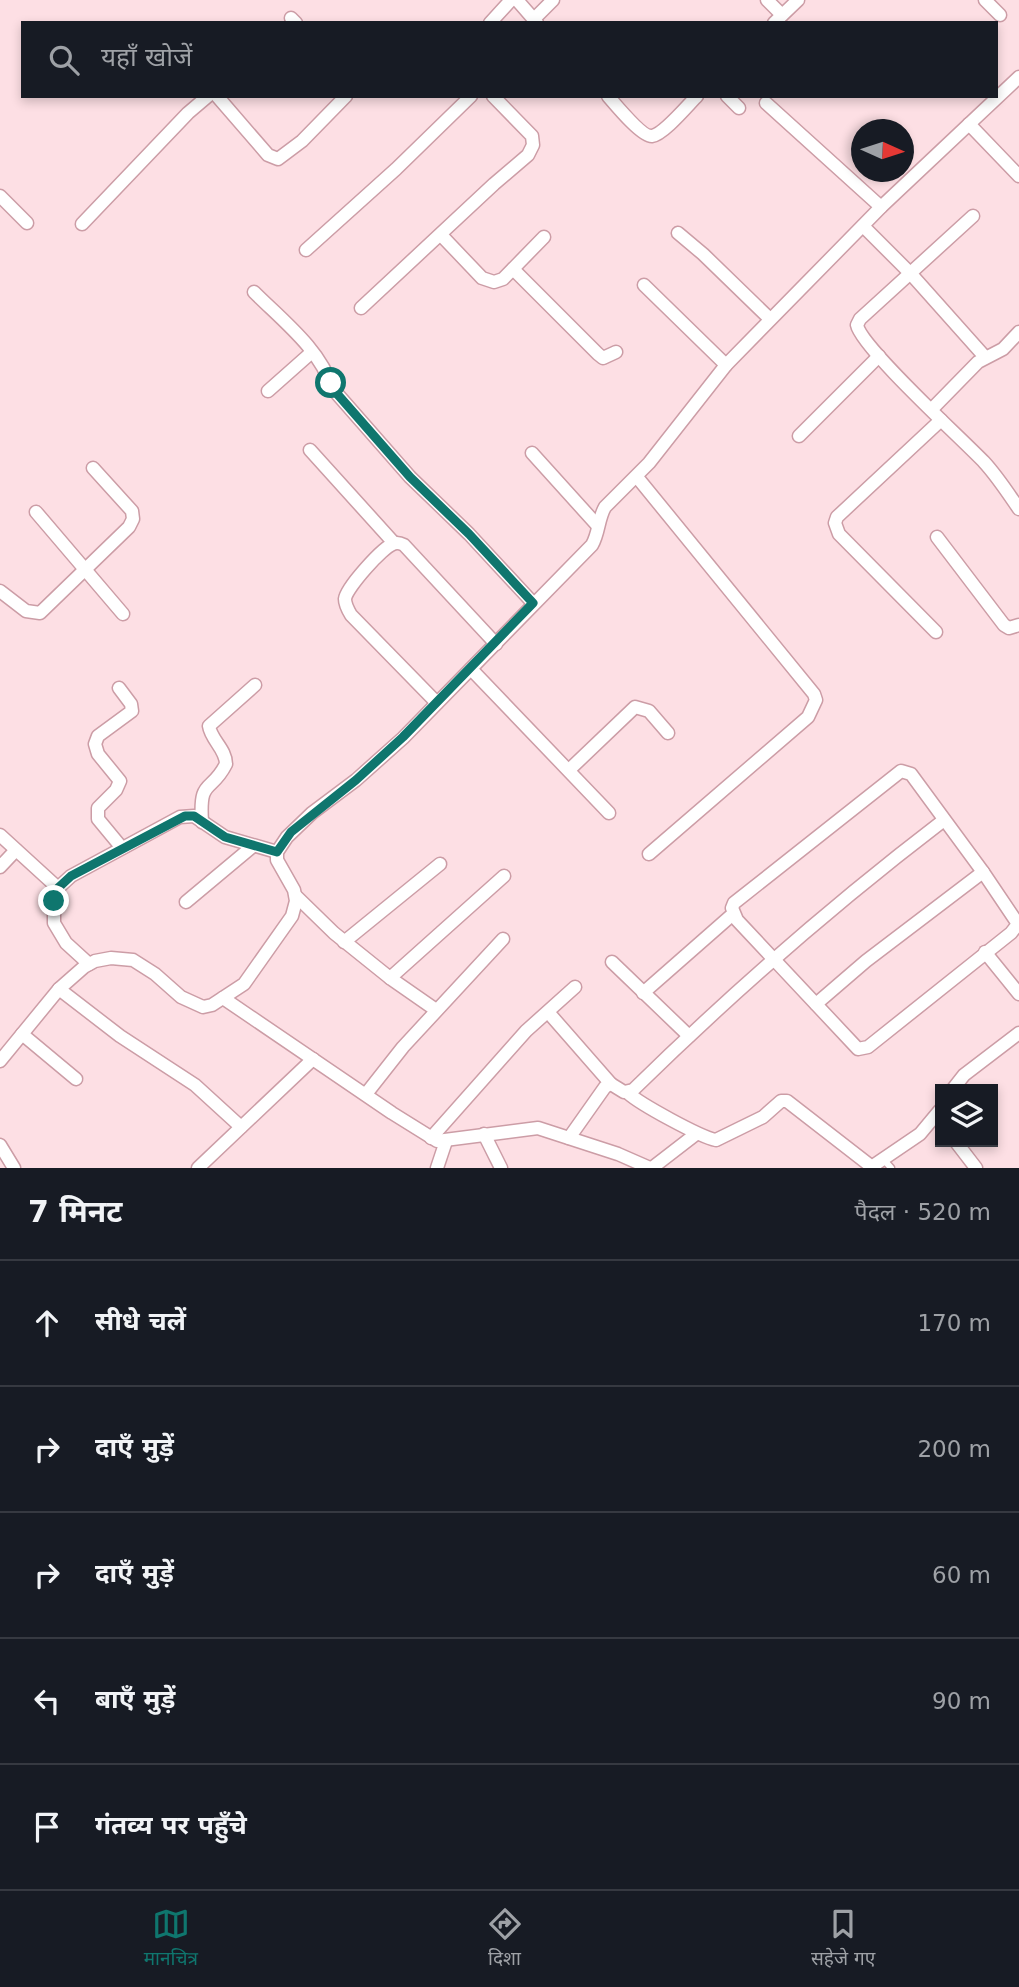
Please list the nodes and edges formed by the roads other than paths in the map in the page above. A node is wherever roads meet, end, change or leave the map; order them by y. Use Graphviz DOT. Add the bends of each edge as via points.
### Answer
graph roads {
  1 [pos="512,0"];
  2 [pos="517,0"];
  3 [pos="553,0"];
  4 [pos="767,0"];
  5 [pos="798,0"];
  6 [pos="985,0"];
  7 [pos="1000,15"];
  8 [pos="778,19"];
  9 [pos="491,21"];
  10 [pos="536,21"];
  11 [pos="1019,77"];
  12 [pos="998,97"];
  13 [pos="206,98"];
  14 [pos="219,98"];
  15 [pos="344,98"];
  16 [pos="469,98"];
  17 [pos="495,98"];
  18 [pos="610,98"];
  19 [pos="695,98"];
  20 [pos="729,98"];
  21 [pos="997,98"];
  22 [pos="766,103"];
  23 [pos="740,108"];
  24 [pos="970,124"];
  25 [pos="1019,176"];
  26 [pos="0,196"];
  27 [pos="881,207"];
  28 [pos="973,216"];
  29 [pos="27,223"];
  30 [pos="82,224"];
  31 [pos="863,226"];
  32 [pos="678,233"];
  33 [pos="441,234"];
  34 [pos="544,237"];
  35 [pos="306,250"];
  36 [pos="513,270"];
  37 [pos="911,274"];
  38 [pos="644,285"];
  39 [pos="254,292"];
  40 [pos="361,308"];
  41 [pos="770,319"];
  42 [pos="1019,332"];
  43 [pos="312,352"];
  44 [pos="616,352"];
  45 [pos="879,356"];
  46 [pos="985,357"];
  47 [pos="726,365"];
  48 [pos="268,391"];
  49 [pos="932,409"];
  50 [pos="941,420"];
  51 [pos="799,436"];
  52 [pos="310,450"];
  53 [pos="531,453"];
  54 [pos="93,468"];
  55 [pos="637,477"];
  56 [pos="1019,509"];
  57 [pos="36,512"];
  58 [pos="597,525"];
  59 [pos="937,537"];
  60 [pos="394,543"];
  61 [pos="84,570"];
  62 [pos="0,591"];
  63 [pos="533,603"];
  64 [pos="123,614"];
  65 [pos="1019,625"];
  66 [pos="936,632"];
  67 [pos="496,644"];
  68 [pos="471,669"];
  69 [pos="254,685"];
  70 [pos="119,688"];
  71 [pos="437,703"];
  72 [pos="668,733"];
  73 [pos="569,770"];
  74 [pos="609,813"];
  75 [pos="943,821"];
  76 [pos="202,822"];
  77 [pos="0,835"];
  78 [pos="253,845"];
  79 [pos="122,848"];
  80 [pos="16,850"];
  81 [pos="277,852"];
  82 [pos="649,854"];
  83 [pos="440,864"];
  84 [pos="0,867"];
  85 [pos="984,872"];
  86 [pos="504,876"];
  87 [pos="58,888"];
  88 [pos="296,896"];
  89 [pos="186,902"];
  90 [pos="733,914"];
  91 [pos="503,939"];
  92 [pos="344,943"];
  93 [pos="985,952"];
  94 [pos="775,959"];
  95 [pos="612,962"];
  96 [pos="89,964"];
  97 [pos="390,978"];
  98 [pos="575,987"];
  99 [pos="59,989"];
  100 [pos="643,993"];
  101 [pos="1019,994"];
  102 [pos="223,998"];
  103 [pos="816,1004"];
  104 [pos="436,1010"];
  105 [pos="548,1012"];
  106 [pos="1019,1033"];
  107 [pos="22,1034"];
  108 [pos="688,1036"];
  109 [pos="313,1059"];
  110 [pos="0,1061"];
  111 [pos="76,1079"];
  112 [pos="611,1084"];
  113 [pos="957,1084"];
  114 [pos="628,1093"];
  115 [pos="366,1094"];
  116 [pos="935,1121"];
  117 [pos="241,1127"];
  118 [pos="484,1134"];
  119 [pos="695,1134"];
  120 [pos="431,1138"];
  121 [pos="569,1138"];
  122 [pos="446,1141"];
  123 [pos="0,1145"];
  124 [pos="960,1147"];
  125 [pos="888,1164"];
  126 [pos="871,1167"];
  127 [pos="14,1168"];
  128 [pos="198,1168"];
  129 [pos="438,1168"];
  130 [pos="501,1168"];
  131 [pos="651,1168"];
  132 [pos="976,1168"];
  1 -- 9 [label="street"];
  2 -- 10 [label="street"];
  3 -- 10 [label="street"];
  4 -- 8 [label="street"];
  5 -- 8 [label="street"];
  6 -- 7 [label="street"];
  11 -- 12 [label="street"];
  13 -- 30 [label="street"];
  14 -- 15 [label="street" via="268,155 278,159"];
  16 -- 35 [label="street"];
  17 -- 33 [label="street" via="532,136 531,149"];
  18 -- 19 [label="street" via="652,136"];
  20 -- 23 [label="street"];
  21 -- 24 [label="street"];
  22 -- 27 [label="street"];
  24 -- 25 [label="street"];
  24 -- 27 [label="street"];
  26 -- 29 [label="street"];
  27 -- 31 [label="street"];
  28 -- 37 [label="street"];
  31 -- 37 [label="street"];
  31 -- 41 [label="street"];
  32 -- 41 [label="street"];
  33 -- 36 [label="street" via="486,281 498,282"];
  33 -- 40 [label="street"];
  34 -- 36 [label="street"];
  36 -- 44 [label="street" via="598,355 603,358"];
  37 -- 45 [label="street" via="857,325"];
  37 -- 46 [label="street"];
  38 -- 47 [label="street"];
  39 -- 43 [label="street"];
  41 -- 47 [label="street"];
  42 -- 46 [label="street" via="1003,349"];
  43 -- 48 [label="street"];
  43 -- 63 [label="street" via="330,377 332,388 380,443"];
  45 -- 49 [label="street"];
  45 -- 51 [label="street"];
  46 -- 49 [label="street"];
  47 -- 55 [label="street"];
  49 -- 50 [label="street"];
  50 -- 56 [label="street" via="983,461"];
  50 -- 66 [label="street" via="835,523 839,534"];
  52 -- 60 [label="street"];
  53 -- 58 [label="street"];
  54 -- 61 [label="street" via="132,511 133,519"];
  55 -- 58 [label="street" via="605,506"];
  55 -- 82 [label="street" via="816,700 808,717"];
  57 -- 61 [label="street"];
  58 -- 63 [label="street" via="592,545"];
  59 -- 65 [label="street" via="1004,625"];
  60 -- 67 [label="street" via="412,551"];
  60 -- 71 [label="street" via="352,582 346,608"];
  61 -- 62 [label="street" via="40,613 26,611"];
  61 -- 64 [label="street"];
  63 -- 67 [label="street"];
  67 -- 68 [label="street"];
  68 -- 71 [label="street"];
  68 -- 73 [label="street"];
  69 -- 76 [label="street" via="209,726 226,764 203,792"];
  70 -- 79 [label="street" via="132,711 98,736 95,744 120,781 98,808 98,819"];
  71 -- 81 [label="street" via="356,780 291,832"];
  72 -- 73 [label="street" via="649,711 635,707"];
  73 -- 74 [label="street"];
  75 -- 85 [label="street"];
  75 -- 90 [label="street" via="911,774 901,771 734,903"];
  75 -- 94 [label="street" via="868,878"];
  76 -- 78 [label="street" via="225,837"];
  76 -- 79 [label="street" via="191,815 180,817"];
  77 -- 80 [label="street"];
  78 -- 81 [label="street"];
  78 -- 89 [label="street"];
  79 -- 87 [label="street"];
  80 -- 84 [label="street"];
  80 -- 87 [label="street"];
  81 -- 88 [label="street"];
  83 -- 92 [label="street"];
  85 -- 93 [label="street" via="1018,924"];
  85 -- 103 [label="street"];
  86 -- 97 [label="street"];
  87 -- 96 [label="street" via="54,923 66,943"];
  88 -- 92 [label="street"];
  88 -- 102 [label="street" via="286,927 244,984"];
  90 -- 94 [label="street"];
  90 -- 100 [label="street"];
  91 -- 104 [label="street"];
  92 -- 97 [label="street"];
  93 -- 101 [label="street"];
  93 -- 103 [label="street" via="863,1049"];
  94 -- 103 [label="street"];
  94 -- 108 [label="street"];
  95 -- 100 [label="street"];
  96 -- 99 [label="street"];
  96 -- 102 [label="street" via="111,958 132,960 199,1006"];
  97 -- 104 [label="street"];
  98 -- 105 [label="street"];
  99 -- 107 [label="street"];
  99 -- 117 [label="street" via="195,1085"];
  100 -- 108 [label="street"];
  102 -- 109 [label="street"];
  104 -- 115 [label="street"];
  105 -- 112 [label="street"];
  105 -- 120 [label="street"];
  106 -- 113 [label="street"];
  107 -- 110 [label="street"];
  107 -- 111 [label="street"];
  108 -- 114 [label="street"];
  109 -- 115 [label="street"];
  109 -- 117 [label="street"];
  112 -- 114 [label="street"];
  112 -- 121 [label="street" via="601,1091"];
  114 -- 119 [label="street"];
  115 -- 120 [label="street"];
  116 -- 125 [label="street"];
  117 -- 128 [label="street"];
  118 -- 121 [label="street" via="538,1128"];
  118 -- 122 [label="street"];
  118 -- 130 [label="street"];
  119 -- 126 [label="street" via="716,1140 787,1101"];
  119 -- 131 [label="street"];
  120 -- 122 [label="street"];
  121 -- 131 [label="street"];
  122 -- 129 [label="street"];
  123 -- 127 [label="street"];
  124 -- 132 [label="street"];
  125 -- 126 [label="street"];
}
